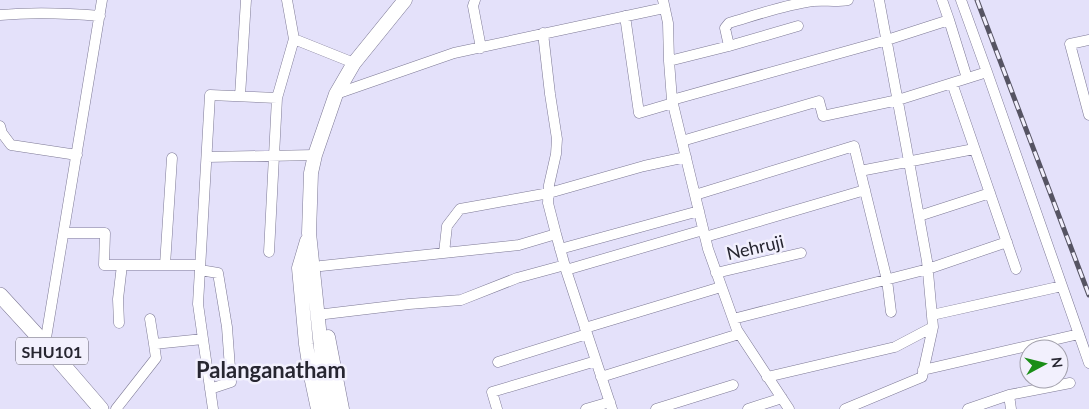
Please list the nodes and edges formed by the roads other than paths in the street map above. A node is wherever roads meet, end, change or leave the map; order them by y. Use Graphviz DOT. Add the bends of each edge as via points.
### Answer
graph roads {
  1 [pos="102,0"];
  2 [pos="246,0"];
  3 [pos="287,0"];
  4 [pos="405,0"];
  5 [pos="475,0"];
  6 [pos="848,0"];
  7 [pos="879,0"];
  8 [pos="942,0"];
  9 [pos="960,0"];
  10 [pos="663,4"];
  11 [pos="0,16"];
  12 [pos="100,16"];
  13 [pos="624,16"];
  14 [pos="949,20"];
  15 [pos="798,26"];
  16 [pos="543,33"];
  17 [pos="294,39"];
  18 [pos="887,40"];
  19 [pos="1089,40"];
  20 [pos="729,46"];
  21 [pos="480,48"];
  22 [pos="669,61"];
  23 [pos="354,63"];
  24 [pos="987,72"];
  25 [pos="967,78"];
  26 [pos="952,83"];
  27 [pos="336,94"];
  28 [pos="240,96"];
  29 [pos="1087,97"];
  30 [pos="277,98"];
  31 [pos="898,100"];
  32 [pos="672,101"];
  33 [pos="1089,115"];
  34 [pos="0,126"];
  35 [pos="682,141"];
  36 [pos="0,145"];
  37 [pos="11,145"];
  38 [pos="974,149"];
  39 [pos="77,155"];
  40 [pos="315,155"];
  41 [pos="206,157"];
  42 [pos="274,157"];
  43 [pos="686,157"];
  44 [pos="172,158"];
  45 [pos="909,162"];
  46 [pos="860,171"];
  47 [pos="865,190"];
  48 [pos="990,193"];
  49 [pos="549,194"];
  50 [pos="695,195"];
  51 [pos="699,211"];
  52 [pos="919,216"];
  53 [pos="64,233"];
  54 [pos="309,233"];
  55 [pos="556,234"];
  56 [pos="704,234"];
  57 [pos="1007,242"];
  58 [pos="560,249"];
  59 [pos="269,252"];
  60 [pos="444,253"];
  61 [pos="801,253"];
  62 [pos="122,265"];
  63 [pos="165,265"];
  64 [pos="320,266"];
  65 [pos="200,268"];
  66 [pos="566,268"];
  67 [pos="928,269"];
  68 [pos="1016,269"];
  69 [pos="716,273"];
  70 [pos="887,280"];
  71 [pos="1062,286"];
  72 [pos="721,287"];
  73 [pos="0,295"];
  74 [pos="890,312"];
  75 [pos="325,314"];
  76 [pos="932,315"];
  77 [pos="746,316"];
  78 [pos="150,319"];
  79 [pos="733,319"];
  80 [pos="119,323"];
  81 [pos="933,327"];
  82 [pos="586,331"];
  83 [pos="738,332"];
  84 [pos="1079,334"];
  85 [pos="203,340"];
  86 [pos="45,344"];
  87 [pos="154,344"];
  88 [pos="596,361"];
  89 [pos="498,362"];
  90 [pos="1089,363"];
  91 [pos="923,370"];
  92 [pos="602,377"];
  93 [pos="767,377"];
  94 [pos="1070,383"];
  95 [pos="733,386"];
  96 [pos="210,389"];
  97 [pos="1009,395"];
  98 [pos="782,398"];
  99 [pos="611,406"];
  100 [pos="101,409"];
  101 [pos="116,409"];
  102 [pos="213,409"];
  103 [pos="318,409"];
  104 [pos="328,409"];
  105 [pos="342,409"];
  106 [pos="497,409"];
  107 [pos="586,409"];
  108 [pos="656,409"];
  109 [pos="748,409"];
  110 [pos="789,409"];
  111 [pos="845,409"];
  112 [pos="968,409"];
  113 [pos="1011,409"];
  1 -- 12 [label="street"];
  2 -- 28 [label="street"];
  3 -- 17 [label="street"];
  4 -- 23 [label="street"];
  5 -- 21 [label="street" via="473,6"];
  6 -- 20 [label="street" via="812,1 729,23 726,28"];
  7 -- 18 [label="street"];
  8 -- 14 [label="street"];
  9 -- 24 [label="street"];
  10 -- 13 [label="street"];
  10 -- 22 [label="street" via="668,23"];
  11 -- 12 [label="street" via="57,12"];
  12 -- 39 [label="street"];
  13 -- 16 [label="street"];
  13 -- 32 [label="street" via="639,113"];
  14 -- 18 [label="street"];
  14 -- 25 [label="street"];
  15 -- 20 [label="street"];
  16 -- 21 [label="street"];
  16 -- 49 [label="street" via="557,139"];
  17 -- 23 [label="street"];
  17 -- 30 [label="street"];
  18 -- 31 [label="street"];
  18 -- 32 [label="street"];
  19 -- 29 [label="street" via="1070,44"];
  20 -- 22 [label="street"];
  21 -- 27 [label="street" via="454,53"];
  22 -- 32 [label="street"];
  23 -- 27 [label="street"];
  24 -- 25 [label="street"];
  24 -- 71 [label="street"];
  25 -- 26 [label="street"];
  26 -- 31 [label="street"];
  26 -- 38 [label="street"];
  27 -- 40 [label="street"];
  28 -- 30 [label="street"];
  28 -- 41 [label="street" via="210,95"];
  29 -- 33 [label="street"];
  30 -- 42 [label="street"];
  31 -- 35 [label="street" via="824,116 819,102"];
  31 -- 45 [label="street"];
  32 -- 35 [label="street"];
  34 -- 37 [label="street"];
  35 -- 43 [label="street"];
  36 -- 37 [label="street"];
  37 -- 39 [label="street"];
  38 -- 45 [label="street"];
  38 -- 48 [label="street"];
  39 -- 53 [label="street"];
  40 -- 42 [label="street"];
  40 -- 54 [label="street" via="311,173"];
  41 -- 42 [label="street"];
  41 -- 65 [label="street"];
  42 -- 59 [label="street"];
  43 -- 49 [label="street"];
  43 -- 50 [label="street"];
  44 -- 63 [label="street"];
  45 -- 46 [label="street"];
  45 -- 52 [label="street"];
  46 -- 47 [label="street"];
  46 -- 50 [label="street" via="854,146"];
  47 -- 56 [label="street"];
  47 -- 70 [label="street"];
  48 -- 52 [label="street"];
  48 -- 57 [label="street"];
  49 -- 55 [label="street" via="548,203"];
  49 -- 60 [label="street" via="460,209 447,226"];
  50 -- 51 [label="street"];
  51 -- 56 [label="street"];
  51 -- 58 [label="street"];
  52 -- 67 [label="street"];
  53 -- 62 [label="street" via="105,233 104,265"];
  53 -- 86 [label="street"];
  54 -- 64 [label="street"];
  54 -- 103 [label="street" via="299,268 306,344"];
  54 -- 104 [label="street"];
  55 -- 58 [label="street"];
  55 -- 60 [label="street" via="519,245"];
  56 -- 66 [label="street"];
  56 -- 69 [label="street"];
  57 -- 67 [label="street"];
  57 -- 68 [label="street"];
  58 -- 66 [label="street"];
  60 -- 64 [label="street"];
  61 -- 69 [label="street, Nehruji"];
  62 -- 63 [label="street"];
  62 -- 80 [label="street"];
  63 -- 65 [label="street"];
  64 -- 75 [label="street"];
  65 -- 85 [label="street" via="198,304"];
  65 -- 96 [label="street" via="218,273 232,382"];
  66 -- 75 [label="street" via="517,278 461,300"];
  66 -- 82 [label="street"];
  67 -- 70 [label="street"];
  67 -- 76 [label="street"];
  69 -- 72 [label="street"];
  70 -- 74 [label="street"];
  70 -- 77 [label="street"];
  71 -- 76 [label="street"];
  71 -- 84 [label="street"];
  72 -- 79 [label="street"];
  72 -- 82 [label="street"];
  73 -- 86 [label="main road, SHU101"];
  75 -- 105 [label="street"];
  76 -- 81 [label="street"];
  77 -- 79 [label="street"];
  77 -- 83 [label="street"];
  78 -- 87 [label="street"];
  79 -- 83 [label="street"];
  81 -- 91 [label="street"];
  81 -- 93 [label="street" via="895,347"];
  82 -- 88 [label="street"];
  82 -- 89 [label="street"];
  83 -- 92 [label="street"];
  83 -- 93 [label="street"];
  84 -- 90 [label="street"];
  84 -- 91 [label="street"];
  85 -- 87 [label="street"];
  85 -- 96 [label="street"];
  86 -- 100 [label="main road, SHU101"];
  87 -- 101 [label="street" via="156,358"];
  88 -- 92 [label="street"];
  88 -- 106 [label="street" via="492,392"];
  91 -- 111 [label="street" via="922,377"];
  92 -- 99 [label="street"];
  93 -- 98 [label="street"];
  94 -- 97 [label="street"];
  95 -- 108 [label="street"];
  96 -- 102 [label="street"];
  97 -- 112 [label="street"];
  97 -- 113 [label="street"];
  98 -- 109 [label="street"];
  98 -- 110 [label="street"];
  99 -- 107 [label="street"];
}
